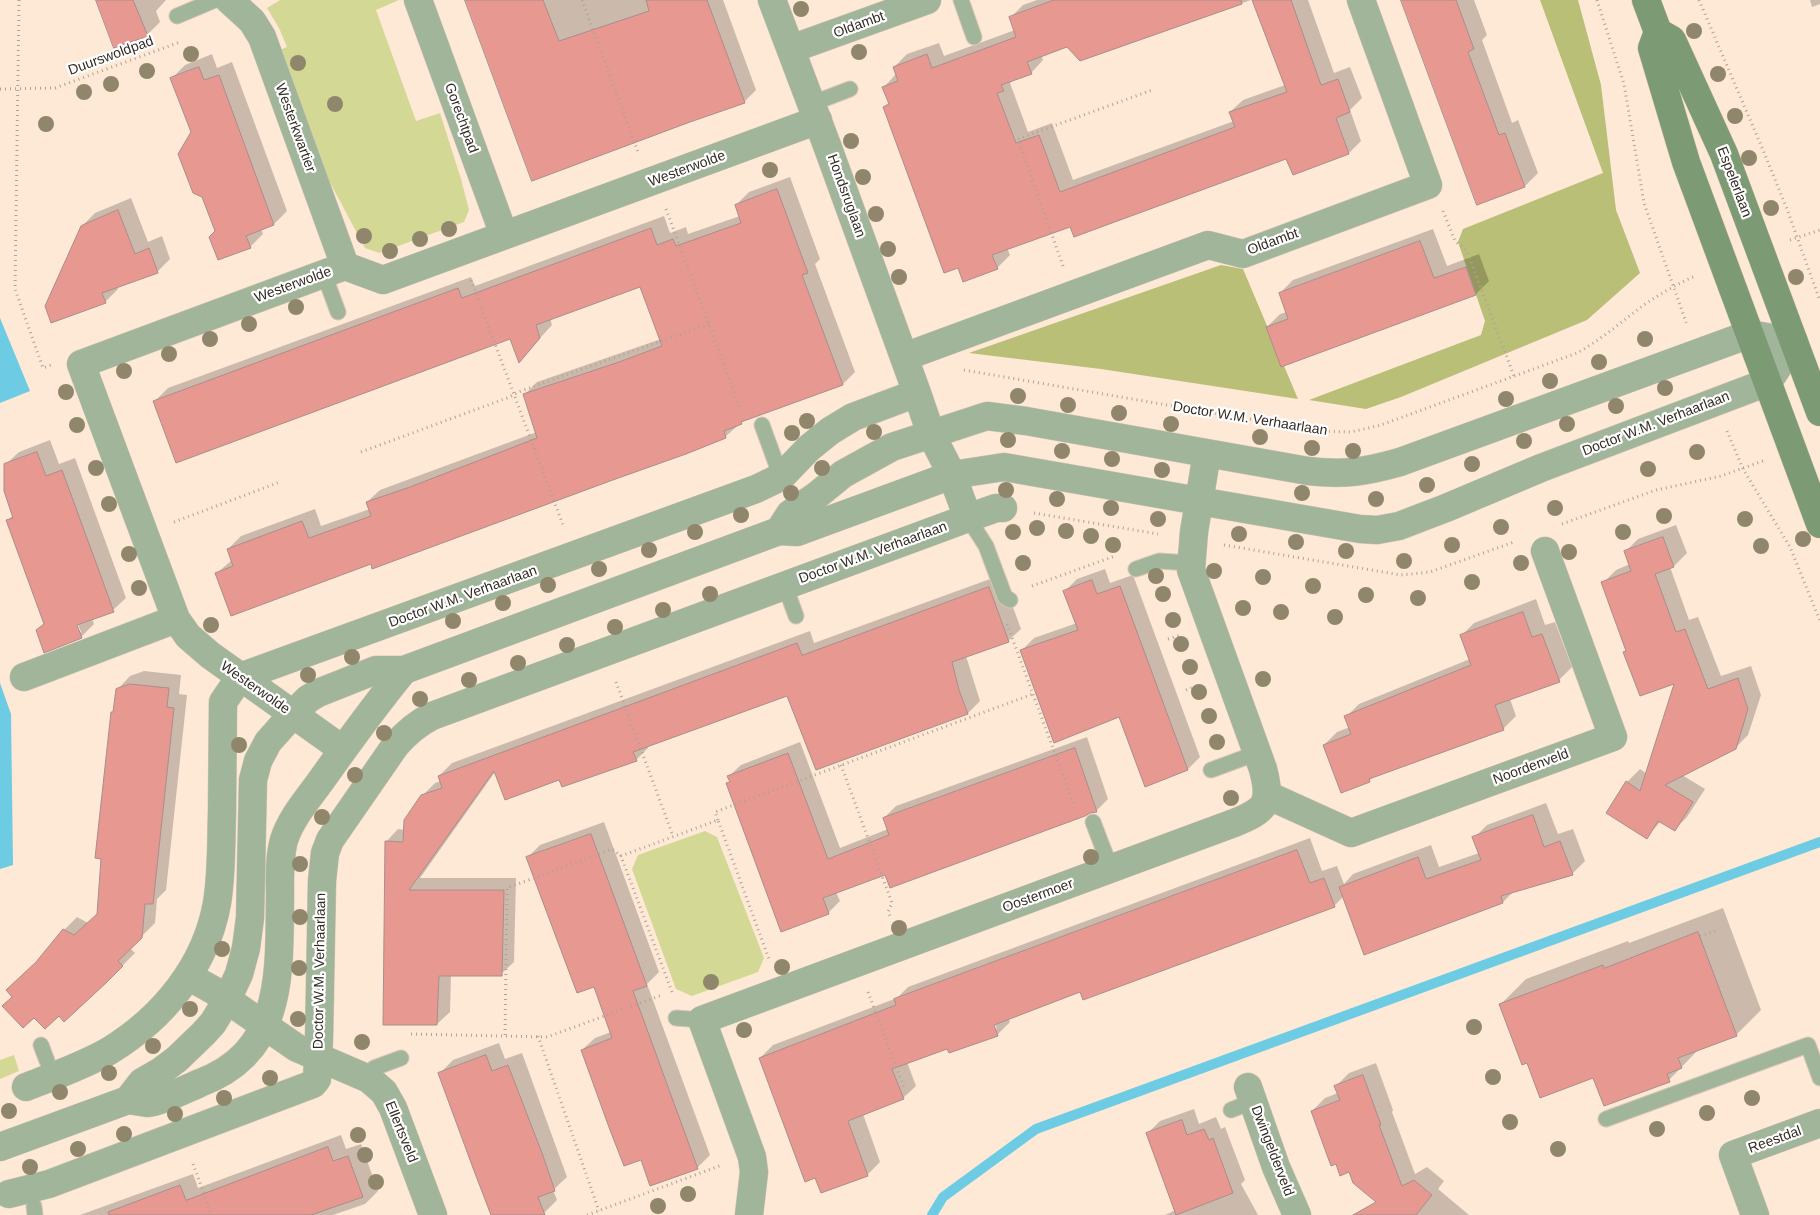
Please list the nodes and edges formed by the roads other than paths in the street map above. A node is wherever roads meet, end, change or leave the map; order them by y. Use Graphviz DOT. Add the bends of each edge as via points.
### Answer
graph roads {
  1 [pos="215,0"];
  2 [pos="229,0"];
  3 [pos="418,0"];
  4 [pos="772,0"];
  5 [pos="927,0"];
  6 [pos="961,0"];
  7 [pos="1361,0"];
  8 [pos="1646,0"];
  9 [pos="177,16"];
  10 [pos="1658,32"];
  11 [pos="974,37"];
  12 [pos="791,49"];
  13 [pos="850,90"];
  14 [pos="814,112"];
  15 [pos="504,235"];
  16 [pos="334,270"];
  17 [pos="338,312"];
  18 [pos="1750,334"];
  19 [pos="1794,342"];
  20 [pos="904,356"];
  21 [pos="1768,382"];
  22 [pos="917,393"];
  23 [pos="1820,412"];
  24 [pos="762,425"];
  25 [pos="931,434"];
  26 [pos="1207,453"];
  27 [pos="952,475"];
  28 [pos="781,477"];
  29 [pos="1199,501"];
  30 [pos="1003,508"];
  31 [pos="968,518"];
  32 [pos="1820,524"];
  33 [pos="778,531"];
  34 [pos="1545,551"];
  35 [pos="1190,563"];
  36 [pos="1136,569"];
  37 [pos="785,586"];
  38 [pos="1010,600"];
  39 [pos="796,616"];
  40 [pos="176,619"];
  41 [pos="404,670"];
  42 [pos="24,678"];
  43 [pos="240,678"];
  44 [pos="293,714"];
  45 [pos="342,748"];
  46 [pos="1257,753"];
  47 [pos="1211,770"];
  48 [pos="1267,795"];
  49 [pos="1093,822"];
  50 [pos="1110,869"];
  51 [pos="188,976"];
  52 [pos="227,1000"];
  53 [pos="264,1026"];
  54 [pos="318,1058"];
  55 [pos="401,1058"];
  56 [pos="1820,1078"];
  57 [pos="368,1079"];
  58 [pos="26,1087"];
  59 [pos="128,1100"];
  60 [pos="1240,1101"];
  61 [pos="1606,1119"];
  62 [pos="1820,1123"];
  63 [pos="0,1147"];
  64 [pos="26,1201"];
  65 [pos="433,1215"];
  66 [pos="749,1215"];
  67 [pos="1297,1215"];
  68 [pos="1755,1215"];
  1 -- 9 [label="lane"];
  2 -- 16 [label="street, Westerkwartier" via="252,21 262,37"];
  3 -- 15 [label="street, Gorechtpad"];
  4 -- 12 [label="street, Hondsruglaan"];
  5 -- 12 [label="street, Oldambt"];
  6 -- 11 [label="lane"];
  7 -- 20 [label="street, Oldambt" via="1428,185 1243,254 1208,245"];
  8 -- 10 [label="main road, Espelerlaan"];
  10 -- 18 [label="main road, Espelerlaan" via="1652,48 1664,90 1686,162"];
  10 -- 19 [label="main road, Espelerlaan" via="1672,40 1724,154"];
  12 -- 14 [label="street, Hondsruglaan"];
  13 -- 14 [label="lane"];
  14 -- 15 [label="street, Westerwolde"];
  14 -- 20 [label="street, Hondsruglaan"];
  15 -- 16 [label="street, Westerwolde" via="383,280"];
  16 -- 17 [label="lane"];
  16 -- 40 [label="street, Westerwolde" via="81,364"];
  18 -- 19 [label="street"];
  18 -- 21 [label="main road, Espelerlaan"];
  18 -- 26 [label="street" via="1400,462 1370,470 1329,473"];
  19 -- 21 [label="street"];
  19 -- 23 [label="main road, Espelerlaan"];
  20 -- 22 [label="street, Hondsruglaan"];
  21 -- 29 [label="street, Doctor W.M. Verhaarlaan" via="1399,526 1360,529"];
  21 -- 32 [label="main road, Espelerlaan"];
  22 -- 25 [label="street"];
  22 -- 28 [label="street, Doctor W.M. Verhaarlaan" via="864,412 830,431"];
  24 -- 28 [label="lane"];
  25 -- 26 [label="street" via="987,416"];
  25 -- 27 [label="street"];
  25 -- 33 [label="street" via="892,447 857,465 790,514"];
  26 -- 29 [label="street"];
  27 -- 29 [label="street, Doctor W.M. Verhaarlaan" via="1004,467"];
  27 -- 31 [label="street"];
  27 -- 33 [label="street, Doctor W.M. Verhaarlaan" via="797,532"];
  28 -- 43 [label="street, Doctor W.M. Verhaarlaan"];
  29 -- 35 [label="street"];
  30 -- 31 [label="street, Doctor W.M. Verhaarlaan"];
  31 -- 37 [label="street, Doctor W.M. Verhaarlaan"];
  31 -- 38 [label="lane" via="986,546 1005,597"];
  33 -- 41 [label="street, Doctor W.M. Verhaarlaan"];
  34 -- 48 [label="street, Noordenveld" via="1613,736 1351,833"];
  35 -- 36 [label="lane" via="1158,561"];
  35 -- 46 [label="street" via="1194,584"];
  37 -- 39 [label="lane"];
  37 -- 54 [label="street, Doctor W.M. Verhaarlaan" via="432,716 405,734 339,826 325,853"];
  40 -- 42 [label="street"];
  40 -- 43 [label="street, Westerwolde" via="188,636"];
  41 -- 44 [label="street, Doctor W.M. Verhaarlaan" via="376,670 318,693"];
  41 -- 45 [label="street"];
  43 -- 44 [label="street, Westerwolde"];
  43 -- 51 [label="street" via="223,702 221,871 217,904 208,934"];
  44 -- 45 [label="street, Westerwolde"];
  44 -- 52 [label="street, Doctor W.M. Verhaarlaan" via="268,742 258,761 252,791 248,931 239,974"];
  45 -- 53 [label="street" via="296,816 283,844 280,964 275,998"];
  46 -- 47 [label="lane"];
  46 -- 48 [label="street"];
  48 -- 50 [label="street, Oostermoer" via="1264,804 1253,815"];
  49 -- 50 [label="lane"];
  50 -- 66 [label="street, Oostermoer" via="689,1019 752,1157 754,1172"];
  51 -- 52 [label="street, Doctor W.M. Verhaarlaan"];
  51 -- 58 [label="street" via="167,1004 144,1026 108,1051 51,1060"];
  52 -- 53 [label="street, Doctor W.M. Verhaarlaan"];
  52 -- 59 [label="street, Doctor W.M. Verhaarlaan" via="192,1045 142,1082"];
  53 -- 54 [label="street, Doctor W.M. Verhaarlaan" via="296,1048"];
  53 -- 59 [label="street" via="248,1051 220,1075 149,1103"];
  54 -- 57 [label="street, Ellertsveld"];
  54 -- 64 [label="street, Doctor W.M. Verhaarlaan" via="317,1079 313,1084 49,1184"];
  55 -- 57 [label="lane" via="374,1068"];
  56 -- 61 [label="lane" via="1808,1045"];
  57 -- 65 [label="street, Ellertsveld" via="384,1092 393,1108"];
  59 -- 63 [label="street"];
  60 -- 67 [label="street, Dwingelderveld" via="1276,1167"];
  62 -- 68 [label="street, Reestdal" via="1734,1156"];
}
